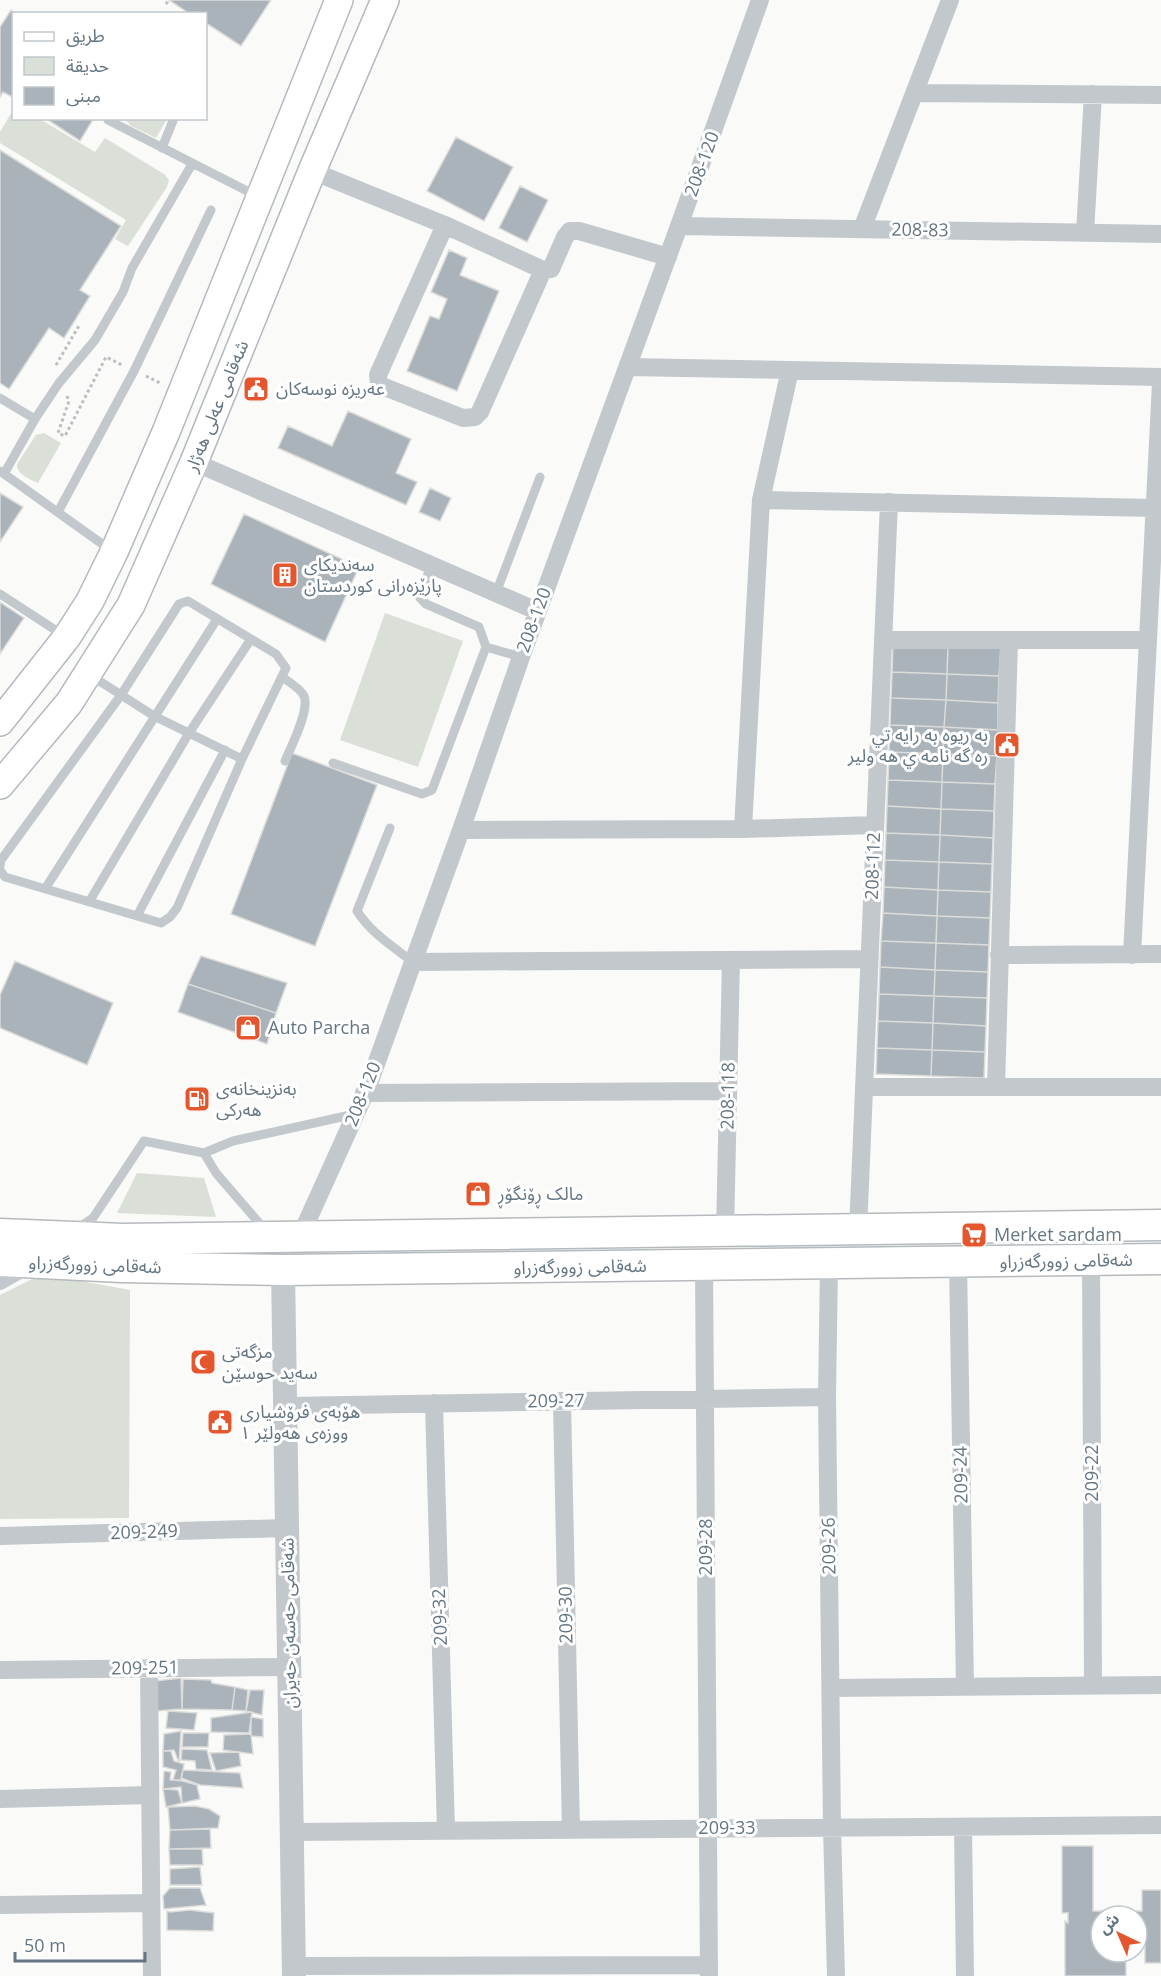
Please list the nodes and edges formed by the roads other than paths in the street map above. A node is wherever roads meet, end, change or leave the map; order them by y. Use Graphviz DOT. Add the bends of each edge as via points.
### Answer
graph roads {
  1 [pos="339,0"];
  2 [pos="385,0"];
  3 [pos="760,0"];
  4 [pos="950,0"];
  5 [pos="914,93"];
  6 [pos="1093,94"];
  7 [pos="1161,95"];
  8 [pos="108,120"];
  9 [pos="173,120"];
  10 [pos="162,148"];
  11 [pos="192,164"];
  12 [pos="312,171"];
  13 [pos="259,197"];
  14 [pos="211,210"];
  15 [pos="445,225"];
  16 [pos="680,226"];
  17 [pos="862,229"];
  18 [pos="1085,233"];
  19 [pos="1161,234"];
  20 [pos="668,258"];
  21 [pos="543,270"];
  22 [pos="628,367"];
  23 [pos="790,370"];
  24 [pos="1161,377"];
  25 [pos="1161,383"];
  26 [pos="0,398"];
  27 [pos="35,419"];
  28 [pos="194,462"];
  29 [pos="2,472"];
  30 [pos="540,477"];
  31 [pos="761,500"];
  32 [pos="889,502"];
  33 [pos="1155,508"];
  34 [pos="58,512"];
  35 [pos="114,552"];
  36 [pos="432,565"];
  37 [pos="496,593"];
  38 [pos="0,594"];
  39 [pos="537,611"];
  40 [pos="217,619"];
  41 [pos="67,637"];
  42 [pos="251,639"];
  43 [pos="883,640"];
  44 [pos="1009,640"];
  45 [pos="1148,640"];
  46 [pos="486,647"];
  47 [pos="521,657"];
  48 [pos="88,674"];
  49 [pos="282,677"];
  50 [pos="120,694"];
  51 [pos="154,716"];
  52 [pos="0,722"];
  53 [pos="189,733"];
  54 [pos="1152,737"];
  55 [pos="225,750"];
  56 [pos="242,759"];
  57 [pos="285,761"];
  58 [pos="333,763"];
  59 [pos="0,785"];
  60 [pos="875,825"];
  61 [pos="390,828"];
  62 [pos="461,830"];
  63 [pos="743,830"];
  64 [pos="0,868"];
  65 [pos="45,889"];
  66 [pos="89,902"];
  67 [pos="137,916"];
  68 [pos="1161,954"];
  69 [pos="1132,955"];
  70 [pos="999,956"];
  71 [pos="869,959"];
  72 [pos="731,960"];
  73 [pos="413,962"];
  74 [pos="864,1087"];
  75 [pos="996,1087"];
  76 [pos="1161,1087"];
  77 [pos="728,1091"];
  78 [pos="364,1093"];
  79 [pos="355,1114"];
  80 [pos="204,1153"];
  81 [pos="1150,1225"];
  82 [pos="858,1230"];
  83 [pos="725,1232"];
  84 [pos="0,1234"];
  85 [pos="63,1237"];
  86 [pos="286,1237"];
  87 [pos="1150,1259"];
  88 [pos="1091,1260"];
  89 [pos="0,1261"];
  90 [pos="958,1262"];
  91 [pos="32,1263"];
  92 [pos="829,1264"];
  93 [pos="704,1265"];
  94 [pos="283,1270"];
  95 [pos="0,1281"];
  96 [pos="827,1397"];
  97 [pos="706,1399"];
  98 [pos="562,1401"];
  99 [pos="434,1403"];
  100 [pos="285,1406"];
  101 [pos="287,1528"];
  102 [pos="0,1536"];
  103 [pos="290,1667"];
  104 [pos="149,1668"];
  105 [pos="0,1670"];
  106 [pos="1161,1685"];
  107 [pos="1093,1686"];
  108 [pos="965,1687"];
  109 [pos="831,1688"];
  110 [pos="150,1795"];
  111 [pos="0,1799"];
  112 [pos="1161,1825"];
  113 [pos="963,1827"];
  114 [pos="708,1828"];
  115 [pos="832,1828"];
  116 [pos="571,1830"];
  117 [pos="446,1831"];
  118 [pos="292,1832"];
  119 [pos="151,1903"];
  120 [pos="0,1905"];
  121 [pos="709,1970"];
  122 [pos="294,1971"];
  123 [pos="442,1971"];
  124 [pos="572,1971"];
  125 [pos="152,1976"];
  126 [pos="836,1976"];
  127 [pos="965,1976"];
  1 -- 13 [label="main road"];
  2 -- 12 [label="main road, شەقامی عەلی هەژار"];
  3 -- 16 [label="street, 208-120"];
  4 -- 5 [label="street"];
  5 -- 6 [label="street"];
  5 -- 17 [label="street"];
  6 -- 7 [label="street"];
  6 -- 18 [label="street"];
  8 -- 10 [label="lane"];
  9 -- 10 [label="lane"];
  10 -- 11 [label="lane"];
  11 -- 13 [label="lane"];
  11 -- 27 [label="lane" via="95,340"];
  12 -- 15 [label="street"];
  12 -- 28 [label="main road, شەقامی عەلی هەژار"];
  13 -- 35 [label="main road"];
  14 -- 34 [label="lane" via="134,371"];
  15 -- 21 [label="street"];
  15 -- 21 [label="street" via="378,375 382,386 463,418 475,417"];
  16 -- 17 [label="street, 208-83"];
  16 -- 20 [label="street, 208-120"];
  17 -- 18 [label="street, 208-83"];
  18 -- 19 [label="street, 208-83"];
  20 -- 21 [label="street" via="570,231 551,269"];
  20 -- 22 [label="street, 208-120"];
  22 -- 23 [label="street"];
  22 -- 39 [label="street, 208-120"];
  23 -- 24 [label="street"];
  23 -- 31 [label="street"];
  25 -- 33 [label="street"];
  26 -- 27 [label="lane"];
  27 -- 29 [label="lane"];
  28 -- 36 [label="street"];
  28 -- 48 [label="main road, شەقامی عەلی هەژار" via="131,605"];
  29 -- 34 [label="lane"];
  30 -- 37 [label="lane"];
  31 -- 32 [label="street"];
  31 -- 63 [label="street"];
  32 -- 33 [label="street"];
  32 -- 43 [label="street, 208-112"];
  33 -- 45 [label="street"];
  34 -- 35 [label="lane"];
  35 -- 41 [label="main road"];
  36 -- 37 [label="street"];
  36 -- 46 [label="lane" via="420,598 479,627"];
  37 -- 39 [label="street"];
  38 -- 41 [label="lane"];
  39 -- 47 [label="street, 208-120"];
  40 -- 42 [label="lane"];
  40 -- 50 [label="lane" via="188,601 179,604"];
  40 -- 51 [label="lane"];
  41 -- 52 [label="main road"];
  42 -- 49 [label="lane" via="282,660 286,668"];
  42 -- 53 [label="lane"];
  43 -- 44 [label="street"];
  43 -- 60 [label="street, 208-112"];
  44 -- 45 [label="street"];
  44 -- 70 [label="street"];
  45 -- 54 [label="street"];
  46 -- 47 [label="lane"];
  46 -- 58 [label="lane" via="432,790 422,794"];
  47 -- 62 [label="street, 208-120"];
  48 -- 50 [label="lane"];
  48 -- 59 [label="main road, شەقامی عەلی هەژار" via="69,703"];
  49 -- 56 [label="lane"];
  49 -- 57 [label="lane" via="300,690 306,708"];
  50 -- 51 [label="lane"];
  50 -- 64 [label="lane" via="1,860"];
  51 -- 53 [label="lane"];
  51 -- 65 [label="lane"];
  53 -- 55 [label="lane"];
  53 -- 66 [label="lane"];
  54 -- 69 [label="street"];
  55 -- 56 [label="lane"];
  55 -- 67 [label="lane"];
  56 -- 67 [label="lane" via="177,908 161,922"];
  60 -- 63 [label="street"];
  60 -- 71 [label="street, 208-112"];
  61 -- 73 [label="lane" via="357,911 383,940"];
  62 -- 63 [label="street"];
  62 -- 73 [label="street, 208-120"];
  64 -- 65 [label="lane" via="5,877"];
  65 -- 66 [label="lane"];
  66 -- 67 [label="lane"];
  68 -- 69 [label="street"];
  69 -- 70 [label="street"];
  70 -- 75 [label="street"];
  71 -- 72 [label="street"];
  71 -- 74 [label="street, 208-112"];
  72 -- 73 [label="street"];
  72 -- 77 [label="street, 208-118"];
  73 -- 78 [label="street, 208-120"];
  74 -- 75 [label="street"];
  74 -- 82 [label="street, 208-112"];
  75 -- 76 [label="street"];
  77 -- 78 [label="street"];
  77 -- 83 [label="street, 208-118"];
  78 -- 79 [label="street, 208-120"];
  79 -- 80 [label="lane" via="233,1141"];
  79 -- 86 [label="street, 208-120"];
  80 -- 85 [label="lane" via="144,1141 93,1218"];
  80 -- 86 [label="lane" via="216,1173"];
  81 -- 82 [label="main road, شەقامی زوورگەزراو"];
  81 -- 87 [label="main road"];
  82 -- 83 [label="main road, شەقامی زوورگەزراو"];
  83 -- 86 [label="main road, شەقامی زوورگەزراو"];
  84 -- 85 [label="main road, شەقامی زوورگەزراو"];
  85 -- 86 [label="main road, شەقامی زوورگەزراو"];
  87 -- 88 [label="main road, شەقامی زوورگەزراو"];
  88 -- 90 [label="main road, شەقامی زوورگەزراو"];
  88 -- 107 [label="street, 209-22"];
  89 -- 91 [label="main road, شەقامی زوورگەزراو"];
  90 -- 92 [label="main road, شەقامی زوورگەزراو"];
  90 -- 108 [label="street, 209-24"];
  91 -- 94 [label="main road, شەقامی زوورگەزراو"];
  91 -- 95 [label="street"];
  92 -- 93 [label="main road, شەقامی زوورگەزراو"];
  92 -- 96 [label="street, 209-26"];
  93 -- 94 [label="main road, شەقامی زوورگەزراو"];
  93 -- 97 [label="street, 209-28"];
  94 -- 100 [label="street, شەقامی حەسەن حەیران"];
  96 -- 97 [label="street, 209-27"];
  96 -- 109 [label="street, 209-26"];
  97 -- 98 [label="street, 209-27"];
  97 -- 114 [label="street, 209-28"];
  98 -- 99 [label="street, 209-27"];
  98 -- 116 [label="street, 209-30"];
  99 -- 100 [label="street, 209-27"];
  99 -- 117 [label="street, 209-32"];
  100 -- 101 [label="street, شەقامی حەسەن حەیران"];
  101 -- 102 [label="street, 209-249"];
  101 -- 103 [label="street, شەقامی حەسەن حەیران"];
  103 -- 104 [label="street, 209-251"];
  103 -- 118 [label="street, شەقامی حەسەن حەیران"];
  104 -- 105 [label="street, 209-251"];
  104 -- 110 [label="street"];
  106 -- 107 [label="street"];
  107 -- 108 [label="street"];
  108 -- 109 [label="street"];
  109 -- 115 [label="street, 209-26"];
  110 -- 111 [label="street"];
  110 -- 119 [label="street"];
  112 -- 113 [label="street, 209-33"];
  113 -- 115 [label="street, 209-33"];
  113 -- 127 [label="street"];
  114 -- 115 [label="street, 209-33"];
  114 -- 116 [label="street, 209-33"];
  114 -- 121 [label="street, 209-28"];
  115 -- 126 [label="street, 209-26"];
  116 -- 117 [label="street, 209-33"];
  117 -- 118 [label="street, 209-33"];
  118 -- 122 [label="street, شەقامی حەسەن حەیران"];
  119 -- 120 [label="street"];
  119 -- 125 [label="street"];
  121 -- 124 [label="street"];
  122 -- 123 [label="street"];
  123 -- 124 [label="street"];
}
